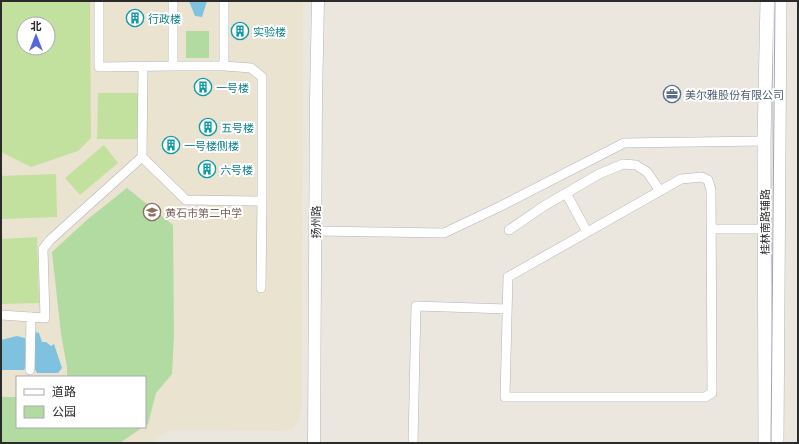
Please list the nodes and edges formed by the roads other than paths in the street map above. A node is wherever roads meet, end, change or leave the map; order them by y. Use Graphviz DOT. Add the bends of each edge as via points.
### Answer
graph roads {
  1 [pos="99,1"];
  2 [pos="173,1"];
  3 [pos="224,1"];
  4 [pos="318,1"];
  5 [pos="767,1"];
  6 [pos="771,1"];
  7 [pos="780,1"];
  8 [pos="786,1"];
  9 [pos="143,66"];
  10 [pos="173,66"];
  11 [pos="224,66"];
  12 [pos="764,141"];
  13 [pos="142,157"];
  14 [pos="660,190"];
  15 [pos="566,193"];
  16 [pos="262,201"];
  17 [pos="712,229"];
  18 [pos="764,229"];
  19 [pos="509,230"];
  20 [pos="315,231"];
  21 [pos="587,232"];
  22 [pos="261,288"];
  23 [pos="507,309"];
  24 [pos="1,315"];
  25 [pos="31,317"];
  26 [pos="30,370"];
  27 [pos="314,443"];
  28 [pos="413,443"];
  29 [pos="766,443"];
  30 [pos="777,443"];
  31 [pos="784,443"];
  1 -- 9 [label="street" via="99,66"];
  2 -- 10 [label="street"];
  3 -- 11 [label="street"];
  4 -- 20 [label="street, 扬州路"];
  5 -- 12 [label="main road, 桂林南路辅路"];
  6 -- 29 [label="main road"];
  7 -- 30 [label="main road"];
  8 -- 31 [label="main road, 桂林南路辅路"];
  9 -- 10 [label="street"];
  9 -- 13 [label="street"];
  10 -- 11 [label="street"];
  11 -- 16 [label="street" via="251,68 262,77"];
  12 -- 18 [label="main road, 桂林南路辅路"];
  12 -- 20 [label="street" via="624,143 444,233"];
  13 -- 16 [label="street" via="186,200"];
  13 -- 25 [label="street" via="43,249 45,318"];
  14 -- 15 [label="street" via="642,168 623,164"];
  14 -- 17 [label="street" via="681,179 702,177 708,180 711,190"];
  14 -- 21 [label="street"];
  15 -- 19 [label="street"];
  15 -- 21 [label="street"];
  16 -- 22 [label="street"];
  17 -- 18 [label="street"];
  17 -- 23 [label="street" via="712,393 705,398 505,397"];
  18 -- 29 [label="main road, 桂林南路辅路"];
  20 -- 27 [label="street, 扬州路"];
  21 -- 23 [label="street" via="508,277"];
  23 -- 28 [label="street" via="416,306"];
  24 -- 25 [label="street"];
  25 -- 26 [label="street"];
}
